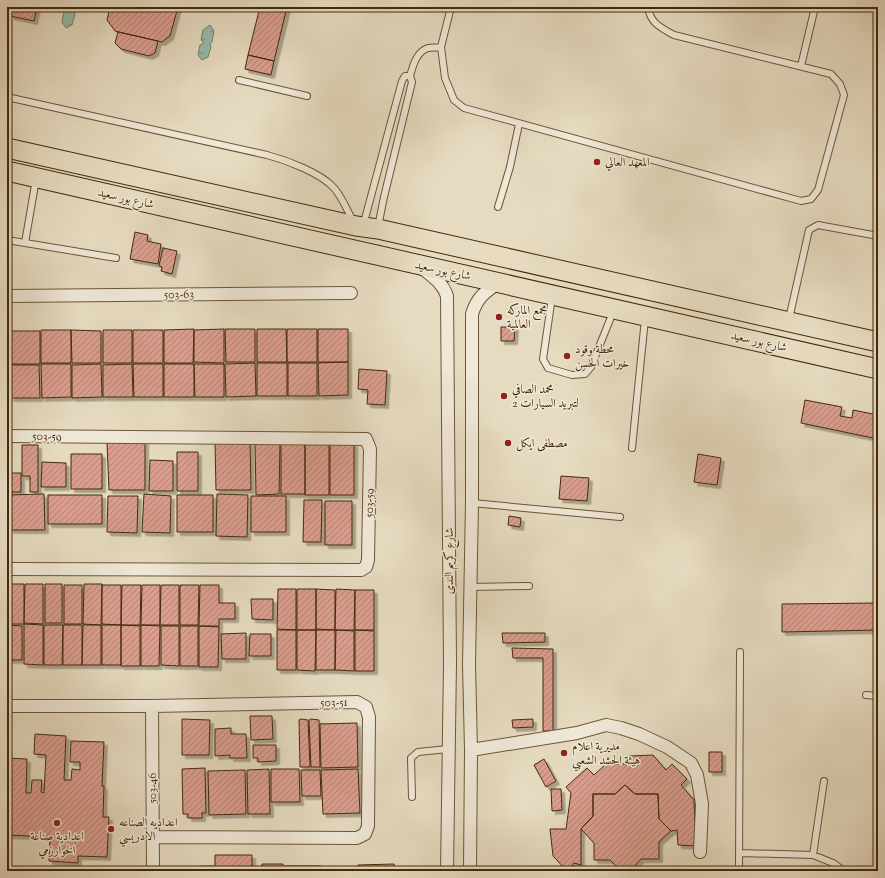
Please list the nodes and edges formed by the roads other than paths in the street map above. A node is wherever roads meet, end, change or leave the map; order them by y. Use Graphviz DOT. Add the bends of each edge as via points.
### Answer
graph roads {
  1 [pos="451,7"];
  2 [pos="648,7"];
  3 [pos="815,7"];
  4 [pos="441,48"];
  5 [pos="801,66"];
  6 [pos="410,76"];
  7 [pos="239,80"];
  8 [pos="307,96"];
  9 [pos="7,97"];
  10 [pos="519,124"];
  11 [pos="7,148"];
  12 [pos="7,171"];
  13 [pos="36,178"];
  14 [pos="372,194"];
  15 [pos="384,197"];
  16 [pos="498,207"];
  17 [pos="366,227"];
  18 [pos="878,236"];
  19 [pos="7,240"];
  20 [pos="24,243"];
  21 [pos="116,258"];
  22 [pos="418,264"];
  23 [pos="500,282"];
  24 [pos="351,293"];
  25 [pos="552,294"];
  26 [pos="7,296"];
  27 [pos="614,308"];
  28 [pos="646,316"];
  29 [pos="789,322"];
  30 [pos="878,342"];
  31 [pos="878,368"];
  32 [pos="7,436"];
  33 [pos="632,448"];
  34 [pos="472,503"];
  35 [pos="620,517"];
  36 [pos="7,569"];
  37 [pos="528,586"];
  38 [pos="470,587"];
  39 [pos="740,652"];
  40 [pos="450,663"];
  41 [pos="469,664"];
  42 [pos="866,695"];
  43 [pos="878,696"];
  44 [pos="7,706"];
  45 [pos="152,706"];
  46 [pos="448,749"];
  47 [pos="471,750"];
  48 [pos="824,780"];
  49 [pos="412,797"];
  50 [pos="153,837"];
  51 [pos="700,852"];
  52 [pos="739,853"];
  53 [pos="813,855"];
  54 [pos="153,871"];
  55 [pos="448,871"];
  56 [pos="470,871"];
  57 [pos="739,871"];
  58 [pos="844,871"];
  1 -- 4 [label="lane"];
  2 -- 5 [label="lane" via="649,15 656,25 674,35"];
  3 -- 5 [label="lane"];
  4 -- 6 [label="lane" via="429,48 420,54"];
  4 -- 10 [label="lane" via="445,78 454,100 464,108"];
  5 -- 10 [label="lane" via="831,74 840,84 844,95 818,190 811,199 801,201"];
  6 -- 14 [label="lane" via="405,76 402,81"];
  6 -- 15 [label="lane" via="412,82"];
  7 -- 8 [label="lane"];
  9 -- 17 [label="lane" via="267,155 292,163 327,181"];
  10 -- 16 [label="lane"];
  11 -- 17 [label="main road, شارع بور سعيد"];
  12 -- 13 [label="main road, شارع بور سعيد"];
  13 -- 20 [label="lane"];
  13 -- 22 [label="main road, شارع بور سعيد"];
  14 -- 15 [label="lane"];
  14 -- 17 [label="lane"];
  15 -- 17 [label="lane"];
  17 -- 29 [label="main road, شارع بور سعيد"];
  18 -- 29 [label="lane" via="818,226 809,230"];
  19 -- 20 [label="lane"];
  20 -- 21 [label="lane"];
  22 -- 23 [label="main road, شارع بور سعيد"];
  22 -- 40 [label="street, شارع كريم الندى" via="440,283 447,296"];
  23 -- 25 [label="main road, شارع بور سعيد"];
  23 -- 34 [label="street, شارع كريم الندى" via="481,297 472,314"];
  24 -- 26 [label="street, 503-63"];
  25 -- 27 [label="main road, شارع بور سعيد"];
  25 -- 27 [label="lane" via="543,359 548,368 572,375 585,374 592,367"];
  27 -- 28 [label="main road, شارع بور سعيد"];
  28 -- 31 [label="main road, شارع بور سعيد"];
  28 -- 33 [label="lane"];
  29 -- 30 [label="main road, شارع بور سعيد"];
  32 -- 36 [label="street, 503-59" via="366,439 370,449 368,560 366,567 360,570"];
  34 -- 35 [label="lane"];
  34 -- 38 [label="street, شارع كريم الندى"];
  37 -- 38 [label="lane"];
  38 -- 41 [label="street, شارع كريم الندى"];
  39 -- 52 [label="lane"];
  40 -- 41 [label="street"];
  40 -- 46 [label="street, شارع كريم الندى"];
  41 -- 47 [label="street, شارع كريم الندى"];
  42 -- 43 [label="lane"];
  44 -- 45 [label="street, 503-51"];
  45 -- 50 [label="street, 503-46"];
  45 -- 50 [label="street, 503-51" via="357,702 366,707 369,716 368,826 365,834 356,838"];
  46 -- 49 [label="lane" via="418,752 411,758"];
  46 -- 55 [label="street, شارع كريم الندى"];
  47 -- 51 [label="street" via="577,733 606,725 639,734 691,763 697,775 702,804"];
  47 -- 56 [label="street, شارع كريم الندى"];
  48 -- 53 [label="lane"];
  50 -- 54 [label="street, 503-46"];
  52 -- 53 [label="lane"];
  52 -- 57 [label="lane"];
  53 -- 58 [label="lane" via="833,863"];
}
